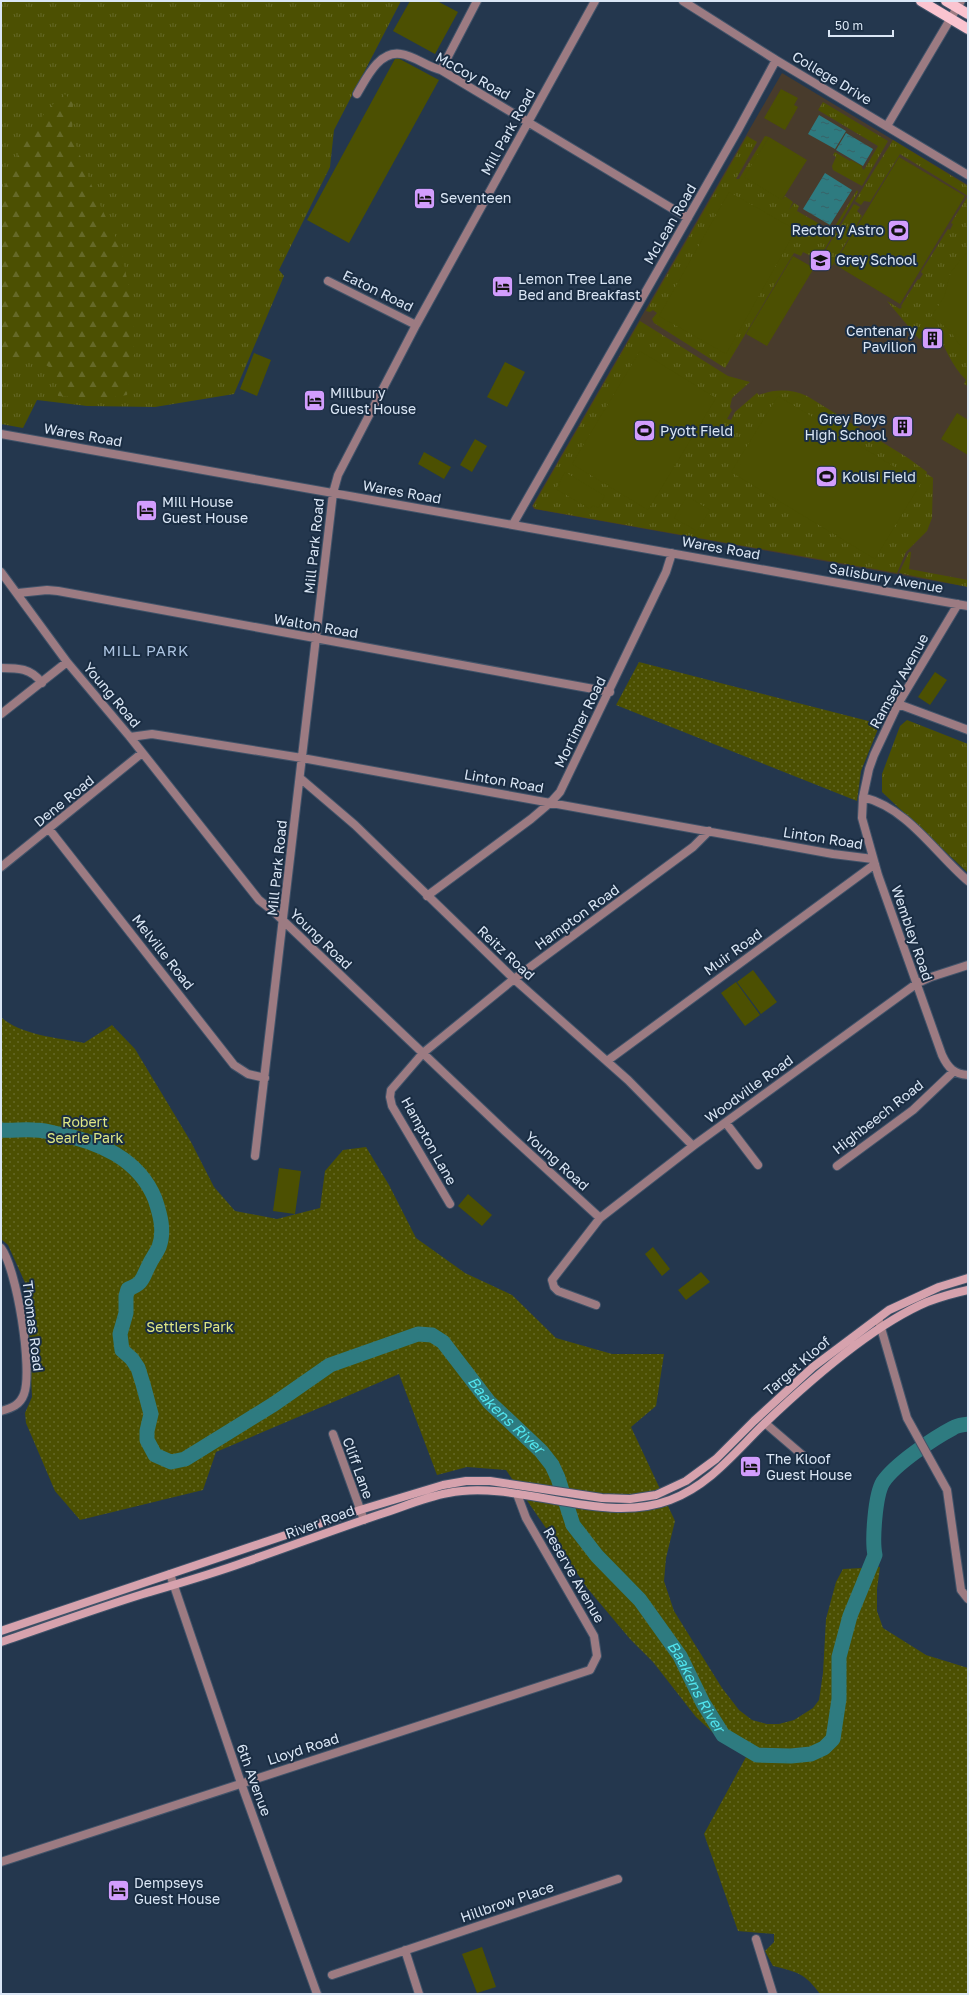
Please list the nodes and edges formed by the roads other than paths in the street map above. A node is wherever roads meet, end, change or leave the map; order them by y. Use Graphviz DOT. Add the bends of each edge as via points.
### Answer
graph roads {
  1 [pos="477,1"];
  2 [pos="595,1"];
  3 [pos="683,1"];
  4 [pos="921,1"];
  5 [pos="946,1"];
  6 [pos="959,4"];
  7 [pos="968,14"];
  8 [pos="950,18"];
  9 [pos="968,29"];
  10 [pos="776,60"];
  11 [pos="441,70"];
  12 [pos="357,94"];
  13 [pos="528,122"];
  14 [pos="887,126"];
  15 [pos="968,176"];
  16 [pos="688,218"];
  17 [pos="328,281"];
  18 [pos="416,325"];
  19 [pos="1,434"];
  20 [pos="333,493"];
  21 [pos="513,524"];
  22 [pos="672,553"];
  23 [pos="1,572"];
  24 [pos="799,576"];
  25 [pos="18,593"];
  26 [pos="958,604"];
  27 [pos="968,606"];
  28 [pos="317,640"];
  29 [pos="67,662"];
  30 [pos="1,668"];
  31 [pos="42,682"];
  32 [pos="610,692"];
  33 [pos="898,704"];
  34 [pos="1,714"];
  35 [pos="968,730"];
  36 [pos="130,738"];
  37 [pos="142,754"];
  38 [pos="302,758"];
  39 [pos="300,778"];
  40 [pos="863,797"];
  41 [pos="551,802"];
  42 [pos="49,829"];
  43 [pos="709,831"];
  44 [pos="874,861"];
  45 [pos="1,867"];
  46 [pos="968,881"];
  47 [pos="427,896"];
  48 [pos="284,922"];
  49 [pos="968,965"];
  50 [pos="514,979"];
  51 [pos="916,984"];
  52 [pos="422,1053"];
  53 [pos="607,1061"];
  54 [pos="953,1072"];
  55 [pos="968,1075"];
  56 [pos="265,1078"];
  57 [pos="726,1123"];
  58 [pos="693,1146"];
  59 [pos="256,1156"];
  60 [pos="758,1165"];
  61 [pos="837,1166"];
  62 [pos="450,1204"];
  63 [pos="600,1218"];
  64 [pos="1,1248"];
  65 [pos="968,1278"];
  66 [pos="968,1290"];
  67 [pos="596,1305"];
  68 [pos="878,1318"];
  69 [pos="882,1327"];
  70 [pos="1,1411"];
  71 [pos="765,1423"];
  72 [pos="333,1434"];
  73 [pos="807,1459"];
  74 [pos="519,1494"];
  75 [pos="657,1500"];
  76 [pos="360,1510"];
  77 [pos="364,1520"];
  78 [pos="235,1553"];
  79 [pos="239,1564"];
  80 [pos="170,1574"];
  81 [pos="174,1585"];
  82 [pos="968,1599"];
  83 [pos="11,1628"];
  84 [pos="1,1631"];
  85 [pos="14,1638"];
  86 [pos="1,1642"];
  87 [pos="590,1670"];
  88 [pos="241,1783"];
  89 [pos="1,1862"];
  90 [pos="618,1879"];
  91 [pos="756,1940"];
  92 [pos="405,1950"];
  93 [pos="332,1975"];
  94 [pos="317,1994"];
  95 [pos="420,1994"];
  96 [pos="773,1994"];
  1 -- 11 [label="street"];
  2 -- 13 [label="street, Mill Park Road"];
  3 -- 10 [label="street, College Drive"];
  4 -- 8 [label="main road"];
  5 -- 6 [label="main road"];
  6 -- 7 [label="main road"];
  6 -- 8 [label="street"];
  8 -- 9 [label="main road"];
  8 -- 14 [label="street"];
  10 -- 14 [label="street, College Drive"];
  10 -- 16 [label="street, McLean Road"];
  11 -- 12 [label="street, McCoy Road" via="400,54 392,54 383,58 372,69"];
  11 -- 13 [label="street, McCoy Road"];
  13 -- 16 [label="street, McCoy Road"];
  13 -- 18 [label="street, Mill Park Road"];
  14 -- 15 [label="street, College Drive"];
  16 -- 21 [label="street, McLean Road"];
  17 -- 18 [label="street, Eaton Road"];
  18 -- 20 [label="street, Mill Park Road" via="341,466"];
  19 -- 20 [label="street, Wares Road"];
  20 -- 21 [label="street, Wares Road"];
  20 -- 28 [label="street, Mill Park Road"];
  21 -- 22 [label="street, Wares Road"];
  22 -- 24 [label="street, Wares Road"];
  22 -- 32 [label="street, Mortimer Road" via="666,572"];
  23 -- 25 [label="street, Young Road"];
  24 -- 26 [label="street, Salisbury Avenue"];
  25 -- 28 [label="street, Walton Road" via="42,590 58,592"];
  25 -- 29 [label="street, Young Road"];
  26 -- 27 [label="street, Salisbury Avenue"];
  26 -- 33 [label="street, Ramsey Avenue"];
  28 -- 32 [label="street, Walton Road"];
  28 -- 38 [label="street, Mill Park Road"];
  29 -- 31 [label="street"];
  29 -- 36 [label="street, Young Road"];
  30 -- 31 [label="street" via="27,670"];
  31 -- 34 [label="street"];
  32 -- 41 [label="street, Mortimer Road" via="567,780"];
  33 -- 35 [label="street"];
  33 -- 40 [label="street, Ramsey Avenue" via="871,763"];
  36 -- 37 [label="street, Young Road"];
  36 -- 38 [label="street, Linton Road" via="157,734"];
  37 -- 42 [label="street, Dene Road"];
  37 -- 48 [label="street, Young Road" via="259,900"];
  38 -- 39 [label="street, Mill Park Road"];
  38 -- 41 [label="street, Linton Road"];
  39 -- 47 [label="street, Reitz Road" via="355,825"];
  39 -- 48 [label="street, Mill Park Road"];
  40 -- 44 [label="street, Wembley Road" via="862,818"];
  40 -- 46 [label="street" via="883,804 905,820"];
  41 -- 43 [label="street, Linton Road"];
  41 -- 47 [label="street, Mortimer Road"];
  42 -- 45 [label="street, Dene Road"];
  42 -- 56 [label="street, Melville Road" via="231,1062 248,1074"];
  43 -- 44 [label="street, Linton Road"];
  43 -- 50 [label="street, Hampton Road" via="687,852"];
  44 -- 51 [label="street, Wembley Road"];
  44 -- 53 [label="street, Muir Road"];
  47 -- 50 [label="street, Reitz Road"];
  48 -- 52 [label="street, Young Road"];
  48 -- 56 [label="street, Mill Park Road"];
  49 -- 51 [label="street, Woodville Road"];
  50 -- 52 [label="street, Hampton Road"];
  50 -- 53 [label="street, Reitz Road"];
  51 -- 54 [label="street, Wembley Road" via="942,1055"];
  51 -- 57 [label="street, Woodville Road"];
  52 -- 62 [label="street, Hampton Lane" via="395,1084 390,1097 403,1125"];
  52 -- 63 [label="street, Young Road"];
  53 -- 58 [label="street, Reitz Road"];
  54 -- 55 [label="street"];
  54 -- 61 [label="street, Highbeech Road" via="913,1110"];
  56 -- 59 [label="street, Mill Park Road"];
  57 -- 58 [label="street, Woodville Road"];
  57 -- 60 [label="street"];
  58 -- 63 [label="street, Woodville Road"];
  63 -- 67 [label="street, Woodville Road" via="552,1280 558,1291"];
  64 -- 70 [label="street, Thomas Road" via="12,1271 24,1336 26,1382 23,1396 16,1406"];
  65 -- 68 [label="main road, Target Kloof" via="926,1293 889,1310"];
  66 -- 69 [label="main road, Target Kloof" via="927,1302"];
  68 -- 69 [label="street"];
  68 -- 75 [label="main road, Target Kloof" via="806,1373 716,1459"];
  69 -- 71 [label="main road, Target Kloof" via="816,1377"];
  69 -- 82 [label="street" via="903,1408 915,1436 947,1490 961,1590"];
  71 -- 73 [label="street"];
  71 -- 75 [label="main road, Target Kloof" via="706,1480 690,1491"];
  72 -- 76 [label="street, Cliff Lane"];
  74 -- 75 [label="main road, River Road" via="617,1507"];
  74 -- 77 [label="main road, River Road" via="485,1490 446,1493"];
  74 -- 87 [label="street, Reserve Avenue" via="526,1518 594,1636 597,1656"];
  75 -- 76 [label="main road, River Road" via="602,1498 496,1481 466,1481 443,1485"];
  76 -- 77 [label="street, Cliff Lane"];
  76 -- 78 [label="main road, River Road"];
  77 -- 79 [label="main road, River Road"];
  78 -- 79 [label="main road"];
  78 -- 80 [label="main road, River Road"];
  79 -- 81 [label="main road, River Road"];
  80 -- 81 [label="street, 6th Avenue"];
  80 -- 83 [label="main road, River Road"];
  81 -- 85 [label="main road, River Road"];
  81 -- 88 [label="street, 6th Avenue"];
  83 -- 84 [label="main road, River Road"];
  83 -- 85 [label="main road"];
  85 -- 86 [label="main road, River Road"];
  87 -- 88 [label="street, Lloyd Road"];
  88 -- 89 [label="street, Lloyd Road"];
  88 -- 94 [label="street, 6th Avenue"];
  90 -- 92 [label="street, Hillbrow Place"];
  91 -- 96 [label="street"];
  92 -- 93 [label="street, Hillbrow Place"];
  92 -- 95 [label="street"];
}
